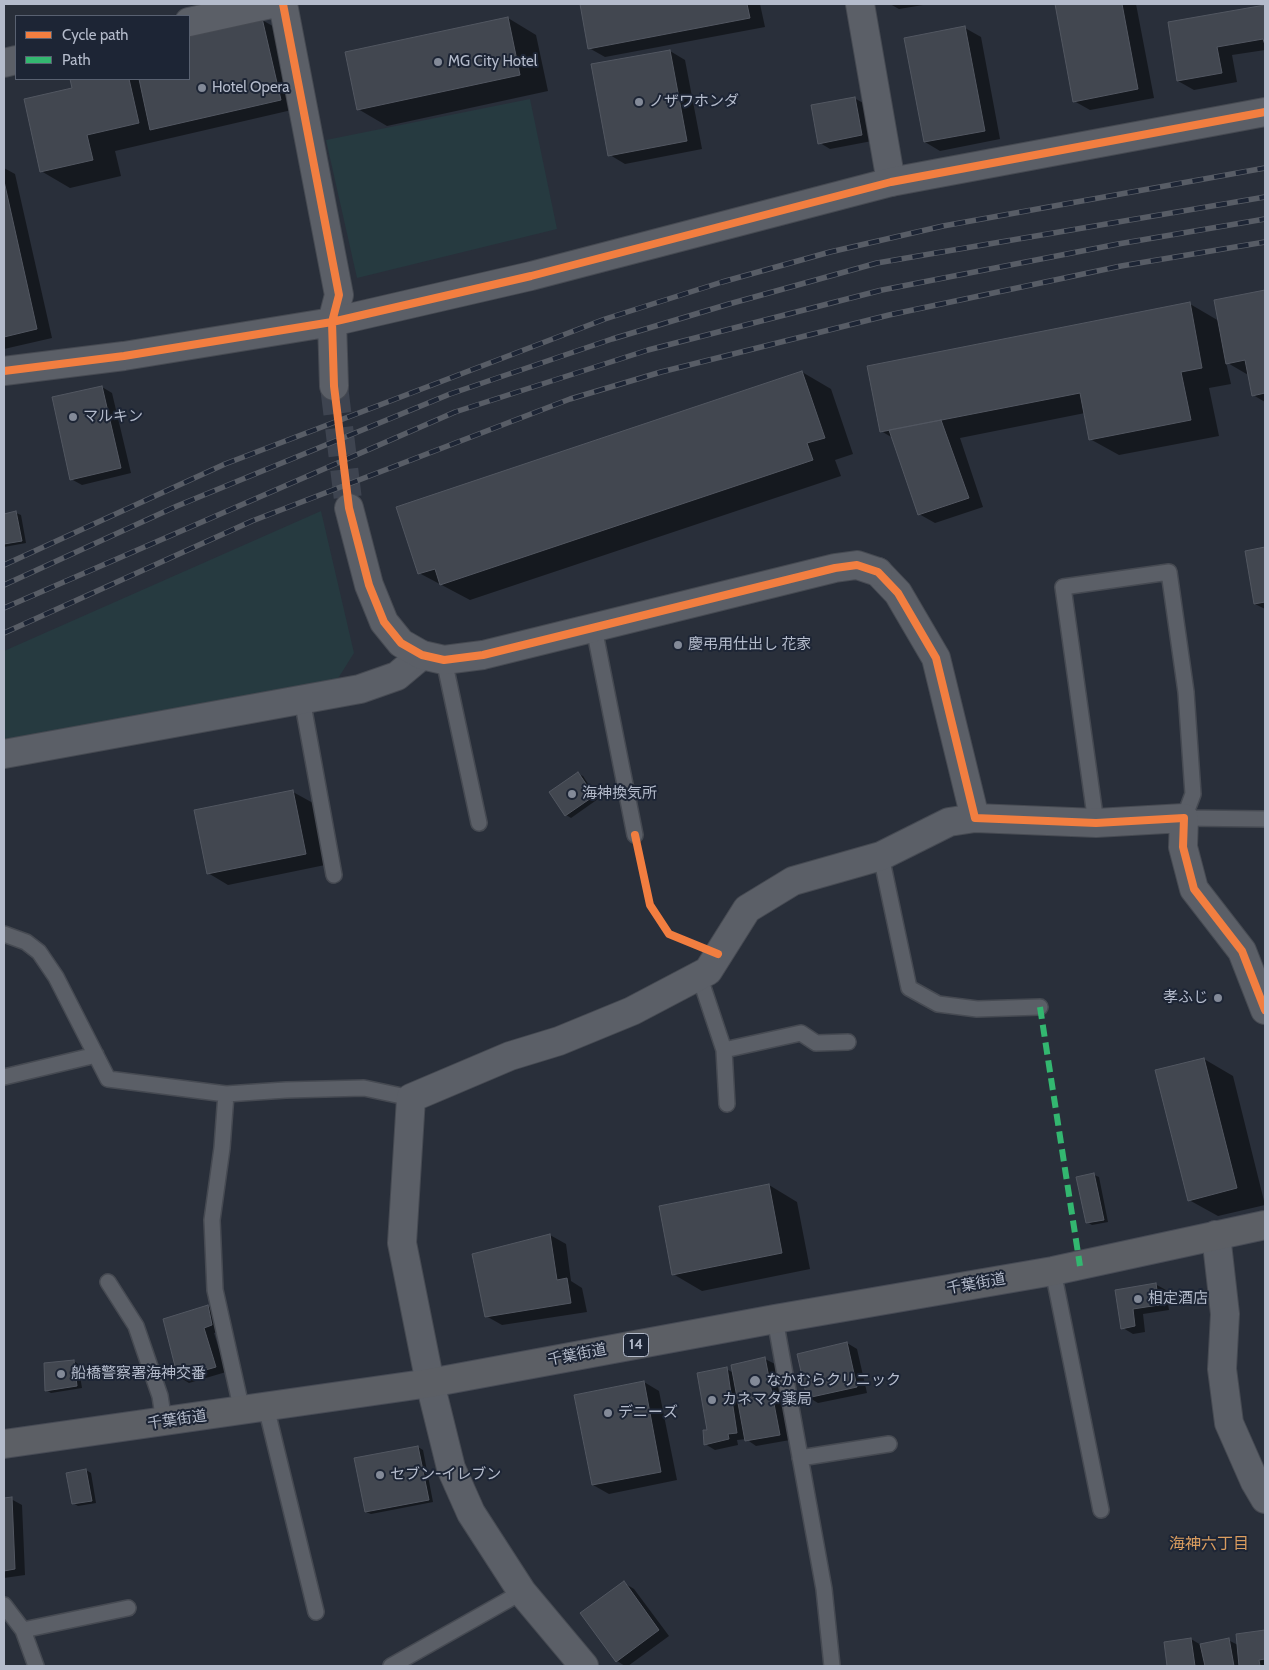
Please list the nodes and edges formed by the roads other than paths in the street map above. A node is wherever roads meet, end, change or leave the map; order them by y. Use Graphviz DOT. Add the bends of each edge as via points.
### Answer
graph roads {
  1 [pos="270,4"];
  2 [pos="283,4"];
  3 [pos="860,4"];
  4 [pos="190,22"];
  5 [pos="1265,112"];
  6 [pos="891,182"];
  7 [pos="332,322"];
  8 [pos="4,371"];
  9 [pos="334,386"];
  10 [pos="349,508"];
  11 [pos="594,628"];
  12 [pos="433,657"];
  13 [pos="302,699"];
  14 [pos="4,754"];
  15 [pos="975,818"];
  16 [pos="1184,818"];
  17 [pos="1265,819"];
  18 [pos="1096,822"];
  19 [pos="479,824"];
  20 [pos="635,835"];
  21 [pos="881,856"];
  22 [pos="334,875"];
  23 [pos="4,934"];
  24 [pos="699,975"];
  25 [pos="1040,1006"];
  26 [pos="1265,1010"];
  27 [pos="848,1042"];
  28 [pos="724,1050"];
  29 [pos="96,1055"];
  30 [pos="4,1077"];
  31 [pos="226,1094"];
  32 [pos="411,1098"];
  33 [pos="727,1104"];
  34 [pos="1265,1225"];
  35 [pos="1216,1235"];
  36 [pos="1053,1271"];
  37 [pos="108,1282"];
  38 [pos="775,1319"];
  39 [pos="430,1383"];
  40 [pos="254,1409"];
  41 [pos="164,1422"];
  42 [pos="4,1444"];
  43 [pos="889,1444"];
  44 [pos="800,1458"];
  45 [pos="1265,1499"];
  46 [pos="1101,1510"];
  47 [pos="522,1592"];
  48 [pos="4,1605"];
  49 [pos="128,1608"];
  50 [pos="316,1612"];
  51 [pos="23,1630"];
  52 [pos="36,1666"];
  53 [pos="391,1666"];
  54 [pos="584,1666"];
  55 [pos="832,1666"];
  1 -- 4 [label="street"];
  2 -- 7 [label="street" via="339,295"];
  3 -- 6 [label="street"];
  5 -- 6 [label="street"];
  6 -- 7 [label="street" via="531,276"];
  7 -- 8 [label="street" via="124,356"];
  7 -- 9 [label="street"];
  10 -- 12 [label="street" via="369,585 384,622 401,643"];
  11 -- 12 [label="street" via="483,655"];
  11 -- 15 [label="street" via="835,568 857,565 878,572 898,593 936,658"];
  11 -- 20 [label="lane"];
  12 -- 13 [label="street" via="396,676 360,689"];
  12 -- 19 [label="lane"];
  13 -- 14 [label="street"];
  13 -- 22 [label="lane"];
  15 -- 18 [label="street"];
  15 -- 21 [label="street" via="949,822"];
  16 -- 17 [label="lane"];
  16 -- 18 [label="street"];
  16 -- 18 [label="lane" via="1193,794 1186,692 1169,572 1063,587"];
  16 -- 26 [label="street" via="1182,847 1194,889 1242,951"];
  21 -- 24 [label="street" via="793,880 747,909 708,971"];
  21 -- 25 [label="lane" via="910,988 938,1004 977,1009"];
  23 -- 29 [label="lane" via="26,942 39,952 56,977"];
  24 -- 28 [label="lane"];
  24 -- 32 [label="street" via="632,1011 559,1041 510,1056"];
  27 -- 28 [label="lane" via="816,1043 801,1033"];
  28 -- 33 [label="lane"];
  29 -- 30 [label="lane"];
  29 -- 31 [label="lane" via="108,1078"];
  31 -- 32 [label="lane" via="364,1088"];
  31 -- 40 [label="lane" via="212,1220 215,1290"];
  32 -- 39 [label="street" via="402,1243"];
  34 -- 35 [label="highway, 千葉街道 / 14"];
  35 -- 36 [label="highway, 千葉街道 / 14"];
  35 -- 45 [label="street" via="1225,1314 1222,1369 1229,1423"];
  36 -- 38 [label="highway, 千葉街道 / 14"];
  36 -- 46 [label="lane"];
  37 -- 41 [label="lane" via="136,1326 160,1396"];
  38 -- 39 [label="highway, 千葉街道 / 14"];
  38 -- 44 [label="lane"];
  39 -- 40 [label="highway, 千葉街道 / 14"];
  39 -- 47 [label="street" via="451,1468 470,1513"];
  40 -- 41 [label="highway, 千葉街道 / 14"];
  40 -- 50 [label="lane"];
  41 -- 42 [label="highway, 千葉街道 / 14"];
  43 -- 44 [label="lane"];
  44 -- 55 [label="lane" via="824,1589"];
  47 -- 53 [label="lane"];
  47 -- 54 [label="street"];
  48 -- 51 [label="lane"];
  49 -- 51 [label="lane"];
  51 -- 52 [label="lane"];
}
